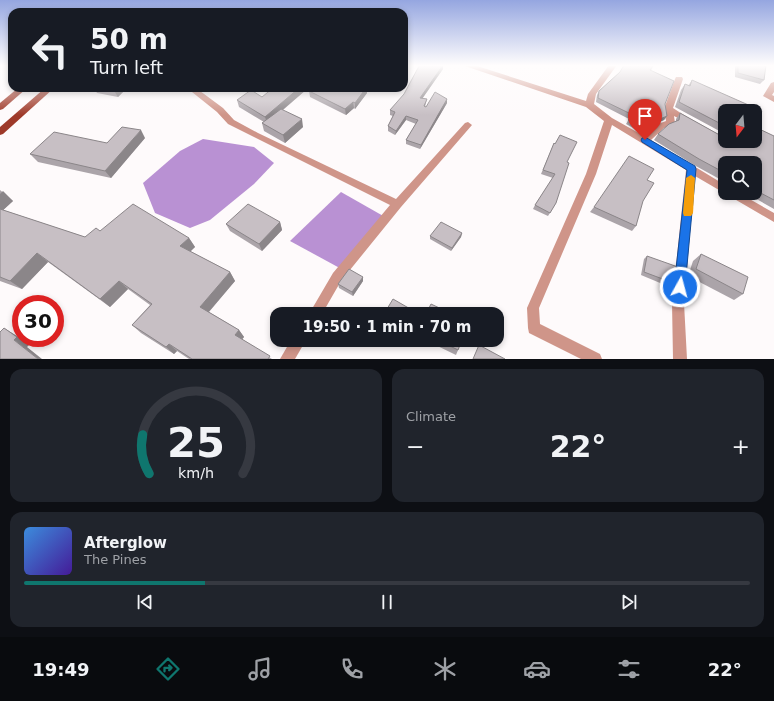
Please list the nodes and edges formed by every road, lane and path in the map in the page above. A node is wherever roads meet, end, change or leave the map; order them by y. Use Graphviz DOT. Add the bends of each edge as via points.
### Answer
graph roads {
  1 [pos="518,82"];
  2 [pos="601,82"];
  3 [pos="678,82"];
  4 [pos="774,85"];
  5 [pos="18,92"];
  6 [pos="45,92"];
  7 [pos="196,92"];
  8 [pos="774,99"];
  9 [pos="589,105"];
  10 [pos="0,107"];
  11 [pos="668,110"];
  12 [pos="609,120"];
  13 [pos="468,125"];
  14 [pos="700,127"];
  15 [pos="0,132"];
  16 [pos="645,140"];
  17 [pos="692,169"];
  18 [pos="718,186"];
  19 [pos="742,200"];
  20 [pos="397,204"];
  21 [pos="774,218"];
  22 [pos="319,307"];
  23 [pos="295,347"];
  24 [pos="287,359"];
  25 [pos="596,359"];
  26 [pos="680,359"];
  1 -- 9 [label="street"];
  2 -- 9 [label="street" via="592,94"];
  3 -- 11 [label="street"];
  4 -- 8 [label="street" via="767,96"];
  5 -- 10 [label="main road"];
  6 -- 15 [label="main road"];
  7 -- 20 [label="street" via="231,122 254,135"];
  9 -- 12 [label="street"];
  11 -- 14 [label="street"];
  11 -- 16 [label="street" via="672,123 661,126"];
  12 -- 16 [label="street"];
  12 -- 25 [label="street" via="591,174 533,308 534,328"];
  13 -- 20 [label="street"];
  16 -- 17 [label="street"];
  17 -- 18 [label="street"];
  17 -- 26 [label="street" via="678,303"];
  19 -- 21 [label="street"];
  20 -- 22 [label="street" via="337,277"];
  23 -- 24 [label="street"];
}
